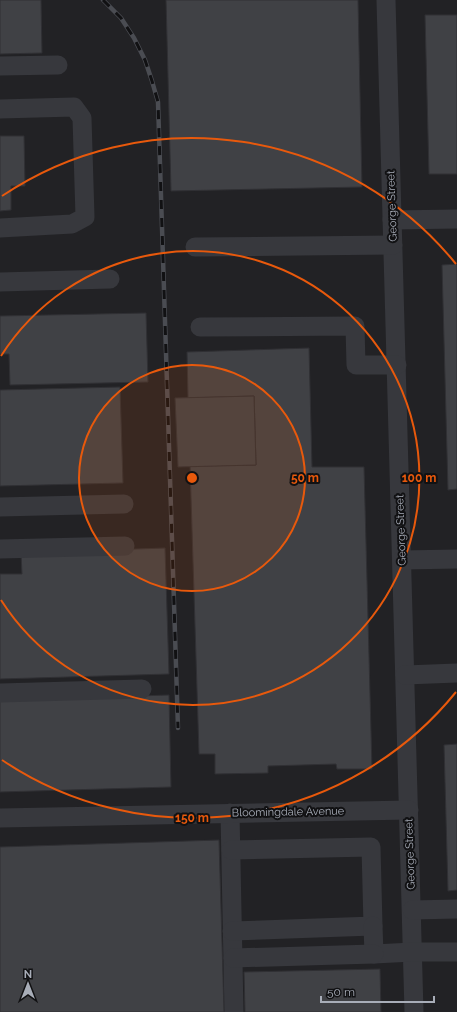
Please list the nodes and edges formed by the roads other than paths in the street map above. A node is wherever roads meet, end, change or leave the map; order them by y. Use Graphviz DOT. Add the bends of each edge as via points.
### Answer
graph roads {
  1 [pos="386,0"];
  2 [pos="58,65"];
  3 [pos="0,66"];
  4 [pos="0,109"];
  5 [pos="457,219"];
  6 [pos="392,220"];
  7 [pos="0,228"];
  8 [pos="393,245"];
  9 [pos="195,247"];
  10 [pos="110,279"];
  11 [pos="0,282"];
  12 [pos="200,327"];
  13 [pos="396,365"];
  14 [pos="124,504"];
  15 [pos="0,507"];
  16 [pos="125,546"];
  17 [pos="0,549"];
  18 [pos="457,559"];
  19 [pos="402,560"];
  20 [pos="457,673"];
  21 [pos="405,675"];
  22 [pos="142,689"];
  23 [pos="0,693"];
  24 [pos="409,810"];
  25 [pos="230,814"];
  26 [pos="0,818"];
  27 [pos="230,850"];
  28 [pos="457,909"];
  29 [pos="412,910"];
  30 [pos="373,926"];
  31 [pos="232,930"];
  32 [pos="413,952"];
  33 [pos="457,952"];
  34 [pos="374,954"];
  35 [pos="233,958"];
  36 [pos="234,1012"];
  37 [pos="414,1012"];
  1 -- 6 [label="street, George Street"];
  2 -- 3 [label="street"];
  4 -- 7 [label="street" via="74,107 82,118 85,218 72,224"];
  5 -- 6 [label="street"];
  6 -- 8 [label="street, George Street"];
  8 -- 9 [label="street"];
  8 -- 13 [label="street, George Street"];
  10 -- 11 [label="street"];
  12 -- 13 [label="street" via="355,326 356,365"];
  13 -- 19 [label="street, George Street"];
  14 -- 15 [label="street"];
  16 -- 17 [label="street"];
  18 -- 19 [label="street"];
  19 -- 21 [label="street, George Street"];
  20 -- 21 [label="street"];
  21 -- 24 [label="street, George Street"];
  22 -- 23 [label="street"];
  24 -- 25 [label="street, Bloomingdale Avenue"];
  24 -- 29 [label="street, George Street"];
  25 -- 26 [label="street, Bloomingdale Avenue"];
  25 -- 27 [label="street"];
  27 -- 30 [label="street" via="371,847"];
  27 -- 31 [label="street"];
  28 -- 29 [label="street"];
  29 -- 32 [label="street, George Street"];
  30 -- 31 [label="street"];
  30 -- 34 [label="street"];
  31 -- 35 [label="street"];
  32 -- 33 [label="street"];
  32 -- 34 [label="street"];
  32 -- 37 [label="street, George Street"];
  34 -- 35 [label="street"];
  35 -- 36 [label="street"];
}
